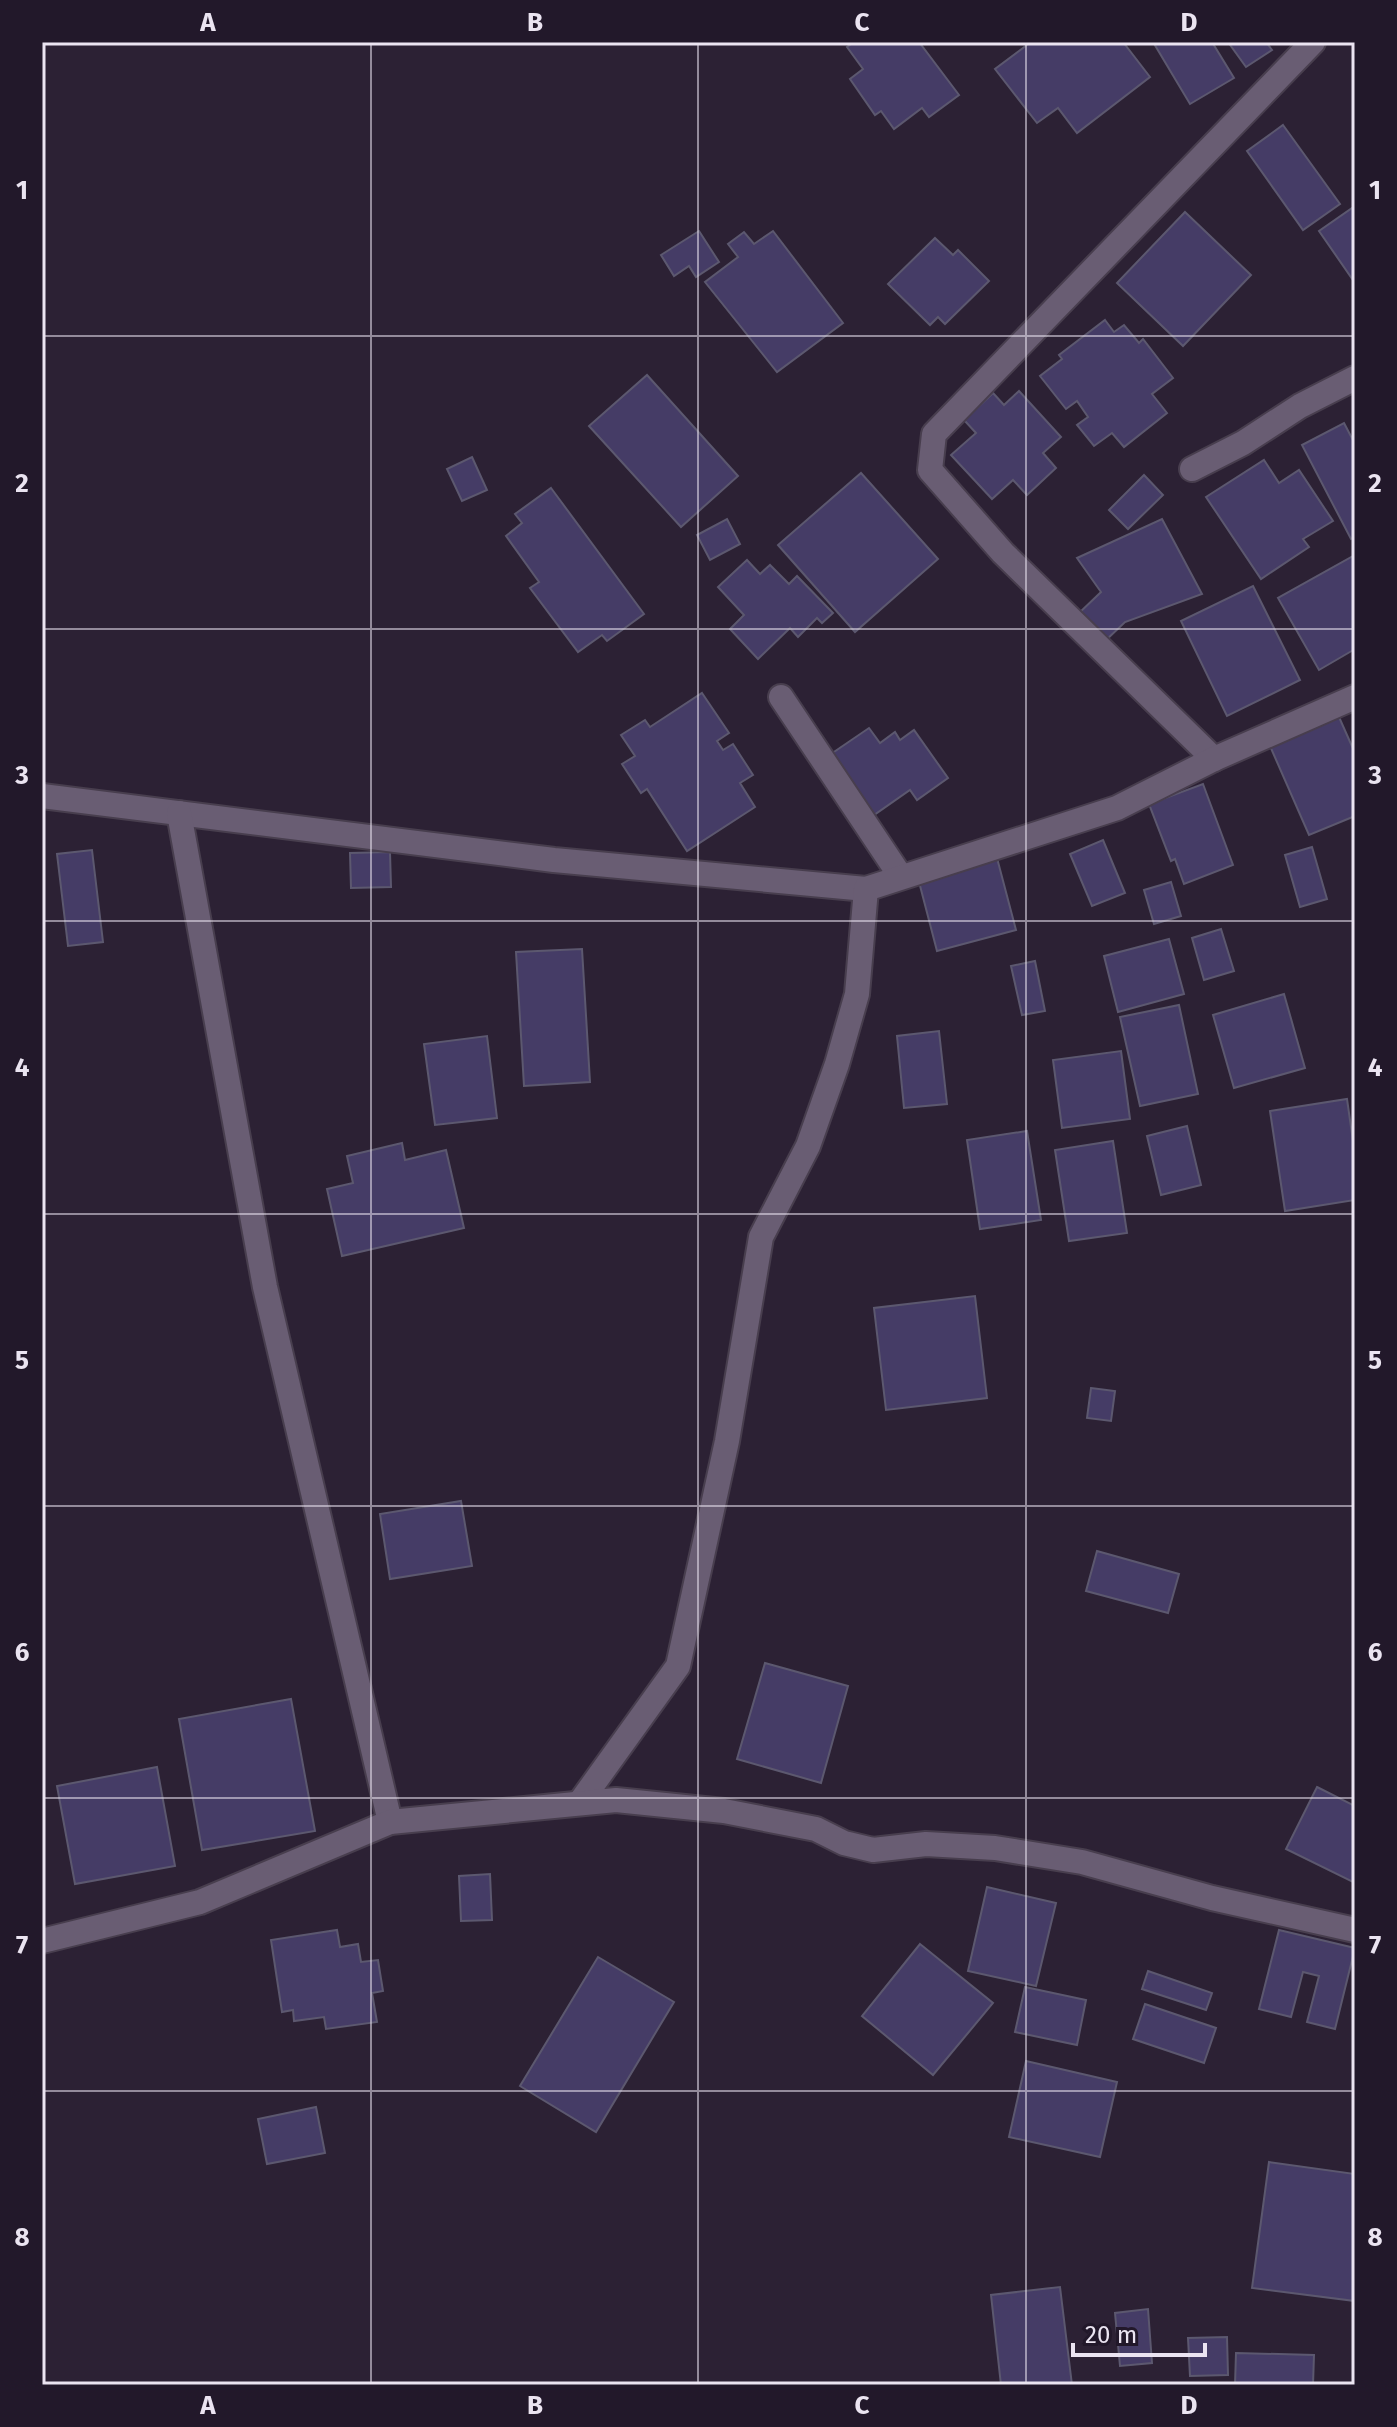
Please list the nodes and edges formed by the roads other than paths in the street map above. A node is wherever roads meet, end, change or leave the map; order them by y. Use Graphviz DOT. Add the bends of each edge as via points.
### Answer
graph roads {
  1 [pos="1313,42"];
  2 [pos="1355,378"];
  3 [pos="1192,469"];
  4 [pos="781,697"];
  5 [pos="1355,697"];
  6 [pos="1214,759"];
  7 [pos="42,796"];
  8 [pos="179,813"];
  9 [pos="901,877"];
  10 [pos="866,889"];
  11 [pos="581,1801"];
  12 [pos="390,1822"];
  13 [pos="1355,1930"];
  14 [pos="42,1941"];
  1 -- 6 [label="street" via="934,434 930,470 1003,553"];
  2 -- 3 [label="street"];
  4 -- 9 [label="street"];
  5 -- 6 [label="street"];
  6 -- 9 [label="street" via="1117,808"];
  7 -- 8 [label="street"];
  8 -- 10 [label="street" via="554,860"];
  8 -- 12 [label="street" via="265,1287"];
  9 -- 10 [label="street"];
  10 -- 11 [label="street" via="857,994 837,1064 808,1146 761,1237 727,1441 678,1666"];
  11 -- 12 [label="street"];
  11 -- 13 [label="street" via="724,1811 816,1829 873,1850 926,1844 1082,1862"];
  12 -- 14 [label="street" via="200,1902"];
}
